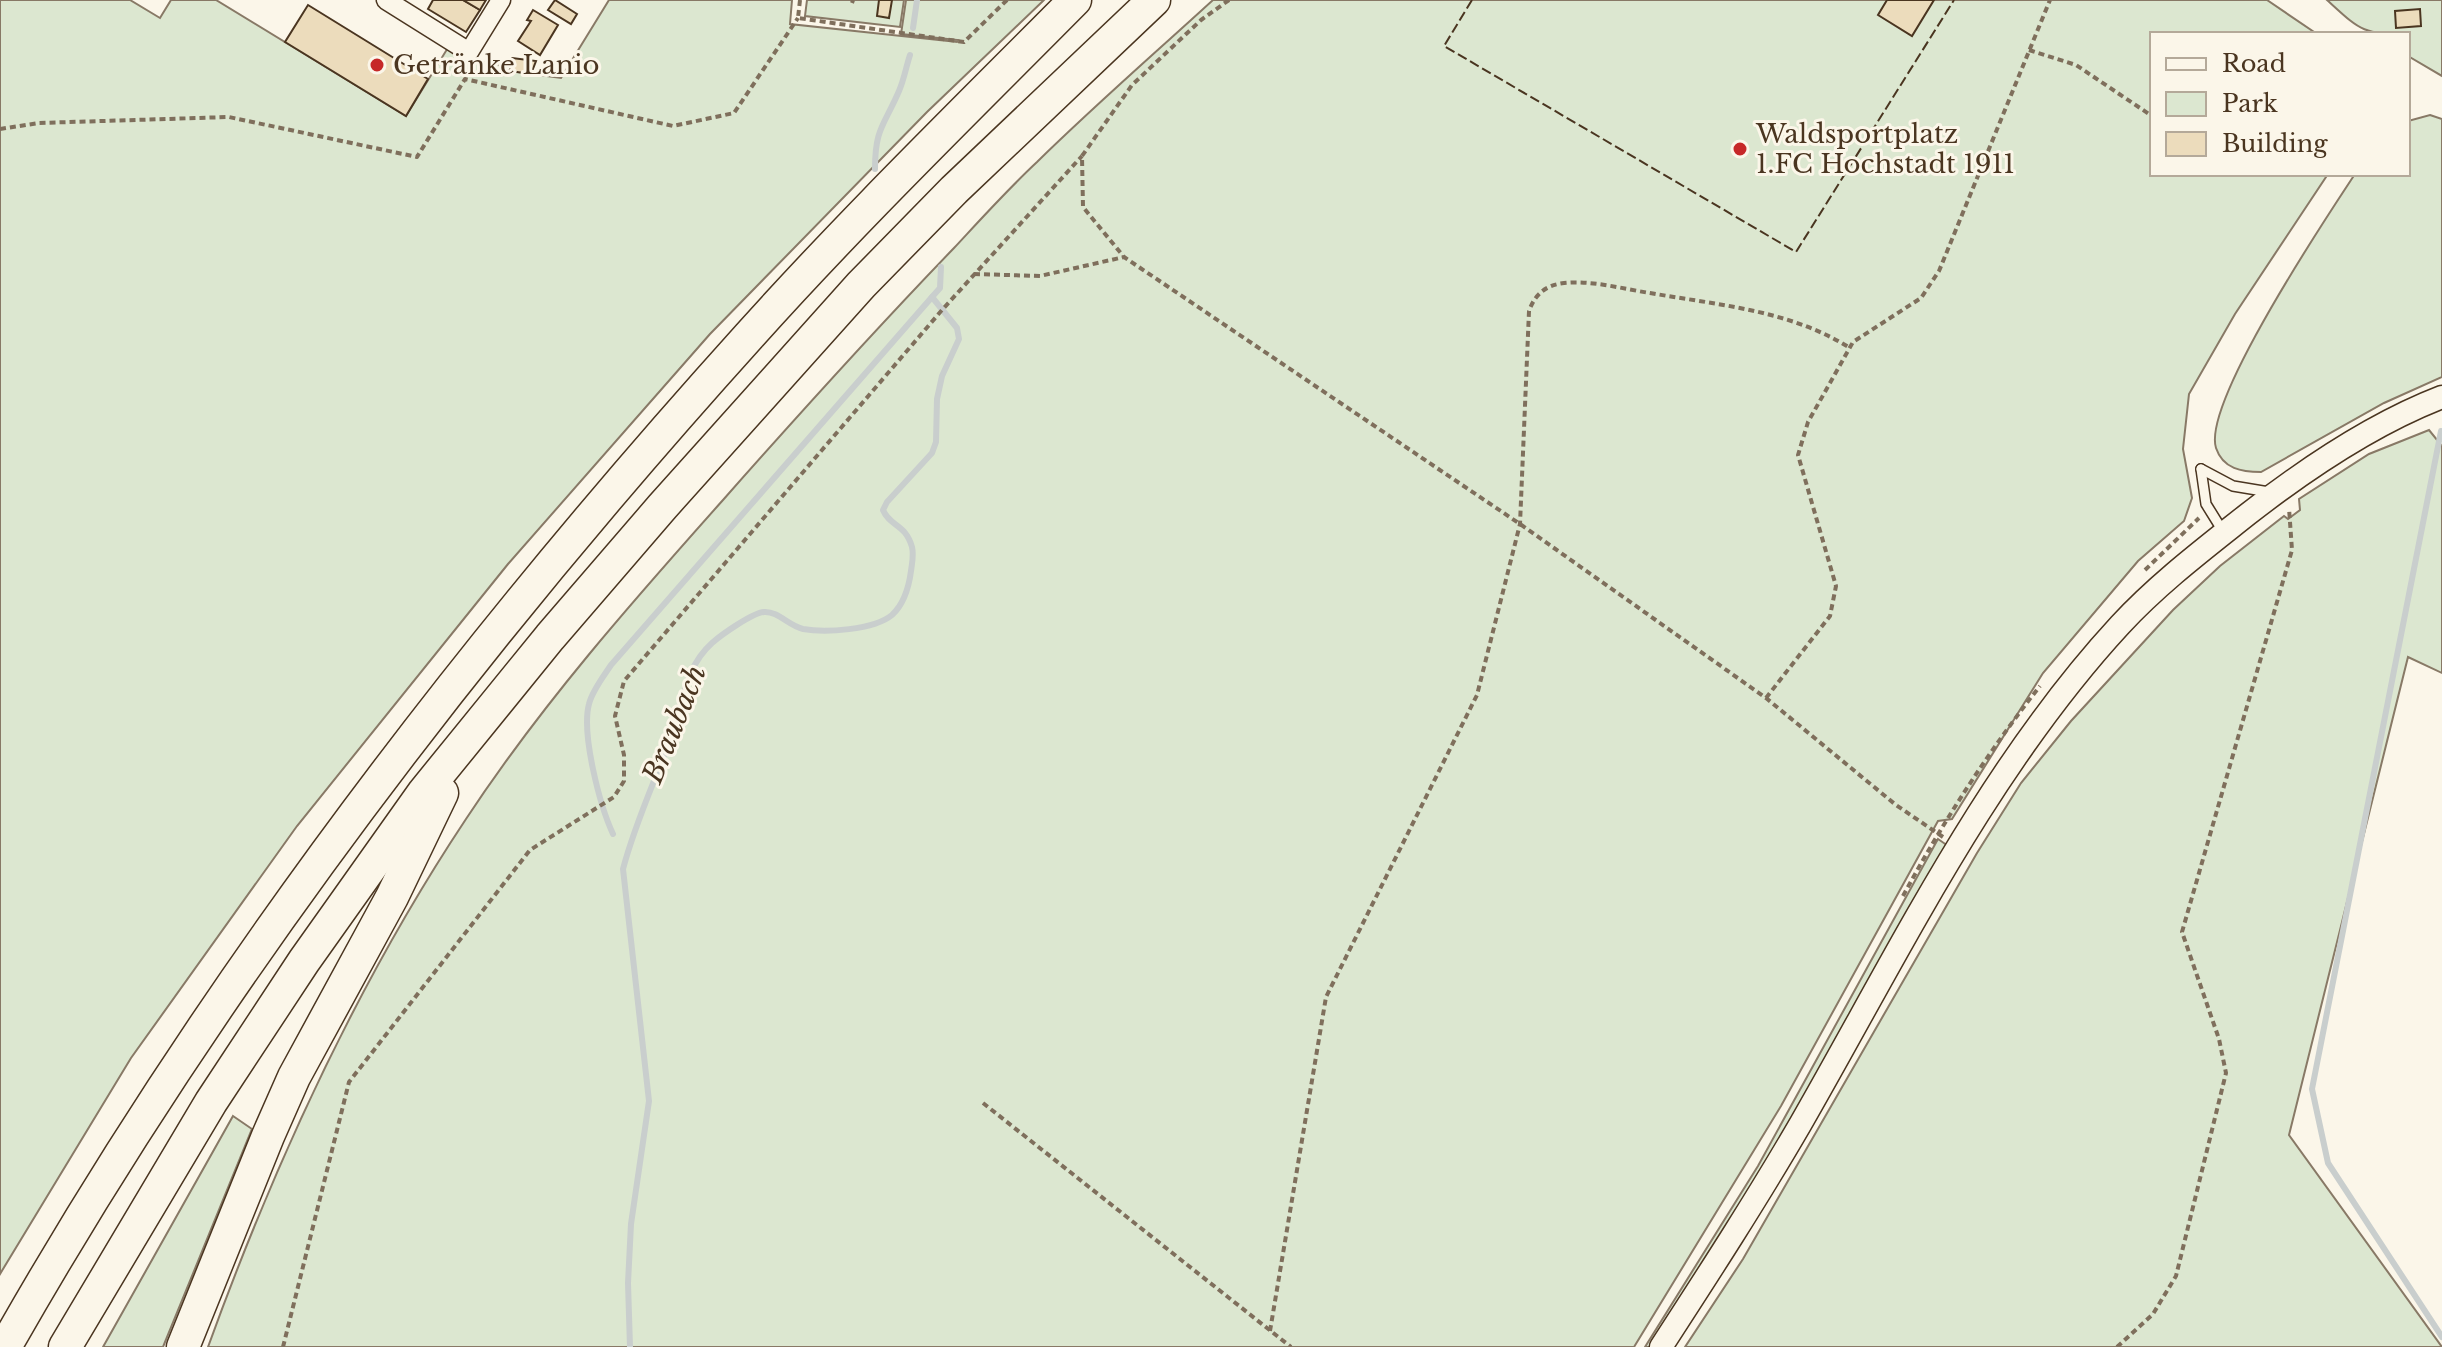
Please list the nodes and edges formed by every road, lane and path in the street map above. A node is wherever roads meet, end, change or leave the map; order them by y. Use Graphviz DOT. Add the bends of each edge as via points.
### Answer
graph roads {
  1 [pos="386,0"];
  2 [pos="501,0"];
  3 [pos="800,0"];
  4 [pos="1007,0"];
  5 [pos="1075,0"];
  6 [pos="1154,0"];
  7 [pos="1229,0"];
  8 [pos="2050,0"];
  9 [pos="798,18"];
  10 [pos="2029,50"];
  11 [pos="2150,115"];
  12 [pos="0,129"];
  13 [pos="1082,156"];
  14 [pos="1124,257"];
  15 [pos="974,274"];
  16 [pos="1850,348"];
  17 [pos="2442,397"];
  18 [pos="2281,489"];
  19 [pos="1520,524"];
  20 [pos="2224,533"];
  21 [pos="1766,698"];
  22 [pos="468,739"];
  23 [pos="1938,833"];
  24 [pos="983,1103"];
  25 [pos="1270,1331"];
  26 [pos="5,1347"];
  27 [pos="65,1347"];
  28 [pos="183,1347"];
  29 [pos="283,1347"];
  30 [pos="1291,1347"];
  31 [pos="1661,1347"];
  32 [pos="2117,1347"];
  1 -- 2 [label="street" via="469,52"];
  3 -- 9 [label="path"];
  4 -- 9 [label="path" via="964,42"];
  5 -- 26 [label="highway" via="751,333 532,587 342,835 186,1053"];
  6 -- 22 [label="highway" via="861,285 631,542"];
  7 -- 13 [label="path" via="1132,85"];
  8 -- 10 [label="path"];
  9 -- 12 [label="path" via="734,113 673,126 465,79 417,157 229,117"];
  10 -- 11 [label="path" via="2076,65"];
  10 -- 16 [label="path" via="1939,271 1921,298"];
  13 -- 14 [label="path" via="1083,207"];
  13 -- 15 [label="path"];
  14 -- 15 [label="path" via="1040,276"];
  14 -- 19 [label="path"];
  15 -- 29 [label="path" via="624,681 615,716 624,781 614,797 530,850 349,1082"];
  16 -- 19 [label="path" via="1830,335 1769,313 1603,286 1564,283 1543,289 1529,311"];
  16 -- 21 [label="path" via="1808,422 1798,455 1836,586 1830,616"];
  17 -- 18 [label="street" via="2385,423"];
  18 -- 20 [label="street"];
  18 -- 20 [label="lane" via="2233,486 2201,469 2206,504"];
  18 -- 32 [label="path" via="2292,550 2182,932 2226,1073 2176,1276 2153,1314"];
  19 -- 21 [label="path"];
  19 -- 25 [label="path" via="1477,695 1326,997"];
  20 -- 31 [label="street" via="2122,624 2016,759 1735,1233"];
  21 -- 23 [label="path"];
  22 -- 27 [label="highway" via="304,961 211,1102"];
  22 -- 28 [label="highway" via="392,897 294,1077"];
  24 -- 25 [label="path"];
  25 -- 30 [label="path"];
}
